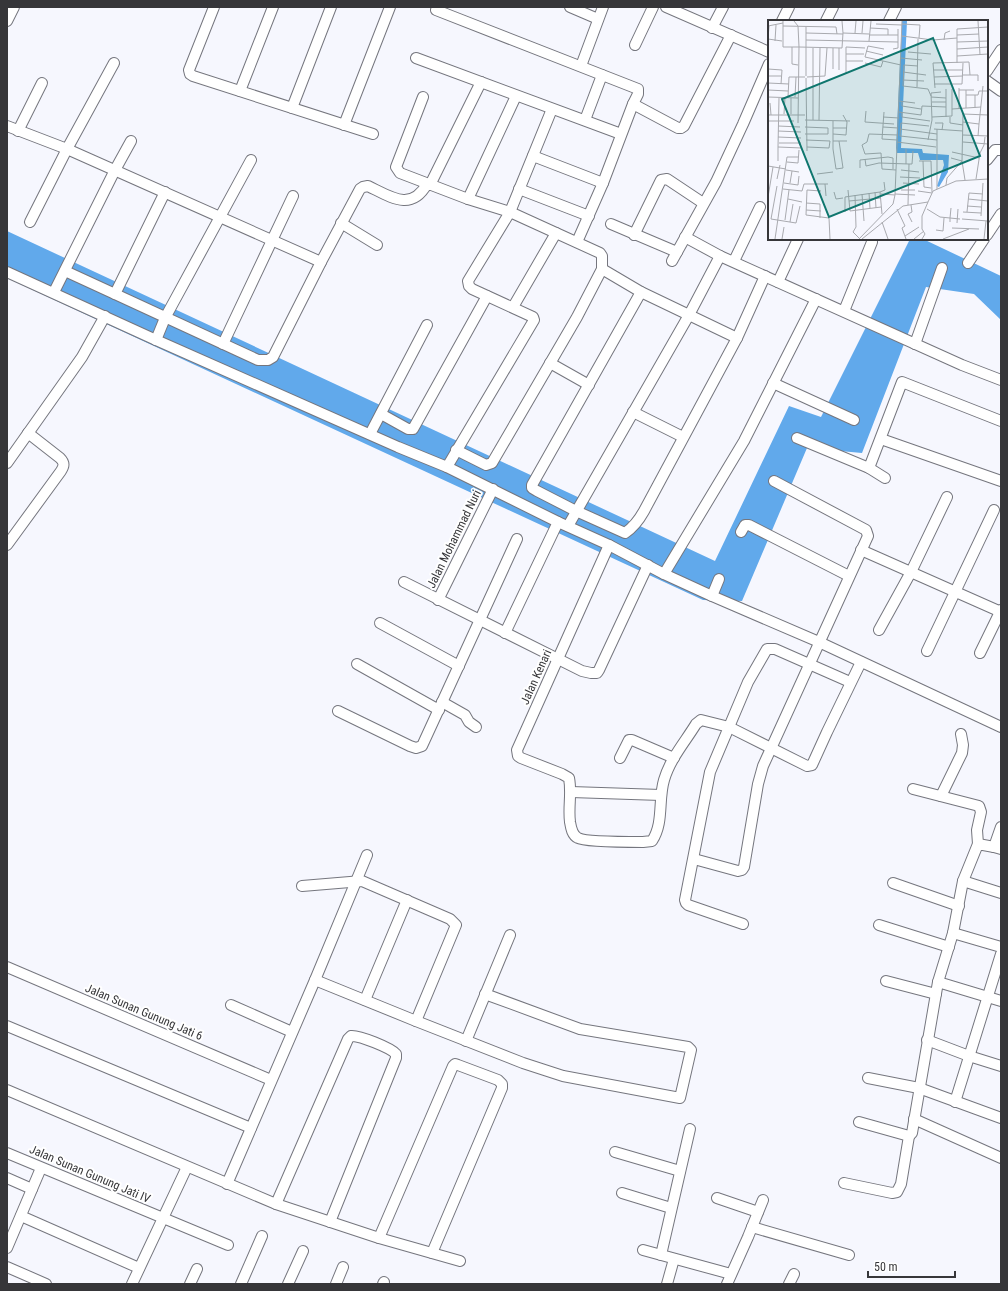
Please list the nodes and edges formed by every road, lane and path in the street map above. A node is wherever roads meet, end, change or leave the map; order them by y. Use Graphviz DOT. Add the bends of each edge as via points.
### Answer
graph roads {
  1 [pos="14,7"];
  2 [pos="214,7"];
  3 [pos="273,7"];
  4 [pos="332,7"];
  5 [pos="390,7"];
  6 [pos="570,7"];
  7 [pos="603,7"];
  8 [pos="652,7"];
  9 [pos="666,7"];
  10 [pos="723,7"];
  11 [pos="789,7"];
  12 [pos="833,7"];
  13 [pos="896,7"];
  14 [pos="436,10"];
  15 [pos="598,19"];
  16 [pos="782,20"];
  17 [pos="826,20"];
  18 [pos="890,20"];
  19 [pos="7,21"];
  20 [pos="712,28"];
  21 [pos="731,35"];
  22 [pos="635,45"];
  23 [pos="1001,50"];
  24 [pos="768,51"];
  25 [pos="416,58"];
  26 [pos="114,64"];
  27 [pos="581,66"];
  28 [pos="768,66"];
  29 [pos="988,70"];
  30 [pos="602,75"];
  31 [pos="481,82"];
  32 [pos="42,83"];
  33 [pos="988,83"];
  34 [pos="1001,91"];
  35 [pos="240,92"];
  36 [pos="516,96"];
  37 [pos="423,97"];
  38 [pos="632,104"];
  39 [pos="292,108"];
  40 [pos="552,109"];
  41 [pos="585,120"];
  42 [pos="344,125"];
  43 [pos="7,126"];
  44 [pos="18,131"];
  45 [pos="373,134"];
  46 [pos="621,134"];
  47 [pos="131,141"];
  48 [pos="67,149"];
  49 [pos="996,151"];
  50 [pos="533,156"];
  51 [pos="988,159"];
  52 [pos="251,160"];
  53 [pos="115,170"];
  54 [pos="603,183"];
  55 [pos="429,184"];
  56 [pos="519,189"];
  57 [pos="165,192"];
  58 [pos="293,196"];
  59 [pos="468,199"];
  60 [pos="704,203"];
  61 [pos="760,207"];
  62 [pos="510,212"];
  63 [pos="1001,214"];
  64 [pos="590,216"];
  65 [pos="221,217"];
  66 [pos="30,222"];
  67 [pos="341,223"];
  68 [pos="611,224"];
  69 [pos="556,233"];
  70 [pos="988,234"];
  71 [pos="634,235"];
  72 [pos="685,237"];
  73 [pos="273,240"];
  74 [pos="798,240"];
  75 [pos="983,240"];
  76 [pos="577,242"];
  77 [pos="872,242"];
  78 [pos="377,246"];
  79 [pos="720,256"];
  80 [pos="734,261"];
  81 [pos="321,262"];
  82 [pos="968,263"];
  83 [pos="942,268"];
  84 [pos="602,269"];
  85 [pos="7,272"];
  86 [pos="64,273"];
  87 [pos="765,276"];
  88 [pos="778,282"];
  89 [pos="55,291"];
  90 [pos="641,292"];
  91 [pos="114,294"];
  92 [pos="487,296"];
  93 [pos="816,299"];
  94 [pos="513,307"];
  95 [pos="844,311"];
  96 [pos="105,316"];
  97 [pos="689,316"];
  98 [pos="165,319"];
  99 [pos="427,325"];
  100 [pos="158,336"];
  101 [pos="737,338"];
  102 [pos="223,344"];
  103 [pos="915,344"];
  104 [pos="550,363"];
  105 [pos="1001,380"];
  106 [pos="773,383"];
  107 [pos="589,385"];
  108 [pos="634,412"];
  109 [pos="380,416"];
  110 [pos="854,420"];
  111 [pos="1001,421"];
  112 [pos="372,432"];
  113 [pos="28,433"];
  114 [pos="683,437"];
  115 [pos="797,438"];
  116 [pos="881,439"];
  117 [pos="452,458"];
  118 [pos="7,463"];
  119 [pos="869,468"];
  120 [pos="884,478"];
  121 [pos="774,481"];
  122 [pos="1001,481"];
  123 [pos="493,489"];
  124 [pos="947,497"];
  125 [pos="994,510"];
  126 [pos="576,513"];
  127 [pos="558,522"];
  128 [pos="568,526"];
  129 [pos="741,532"];
  130 [pos="517,539"];
  131 [pos="7,545"];
  132 [pos="609,545"];
  133 [pos="861,550"];
  134 [pos="648,565"];
  135 [pos="668,568"];
  136 [pos="911,572"];
  137 [pos="849,576"];
  138 [pos="404,582"];
  139 [pos="955,592"];
  140 [pos="438,600"];
  141 [pos="1001,611"];
  142 [pos="480,621"];
  143 [pos="380,623"];
  144 [pos="879,630"];
  145 [pos="505,633"];
  146 [pos="819,642"];
  147 [pos="927,652"];
  148 [pos="980,653"];
  149 [pos="558,659"];
  150 [pos="861,662"];
  151 [pos="357,664"];
  152 [pos="809,664"];
  153 [pos="459,666"];
  154 [pos="850,682"];
  155 [pos="440,706"];
  156 [pos="338,710"];
  157 [pos="476,727"];
  158 [pos="729,727"];
  159 [pos="1001,727"];
  160 [pos="961,734"];
  161 [pos="771,748"];
  162 [pos="620,758"];
  163 [pos="674,758"];
  164 [pos="913,788"];
  165 [pos="571,792"];
  166 [pos="661,795"];
  167 [pos="941,796"];
  168 [pos="1001,828"];
  169 [pos="978,844"];
  170 [pos="997,848"];
  171 [pos="367,855"];
  172 [pos="694,859"];
  173 [pos="964,881"];
  174 [pos="356,882"];
  175 [pos="893,883"];
  176 [pos="302,886"];
  177 [pos="1001,893"];
  178 [pos="406,900"];
  179 [pos="959,906"];
  180 [pos="743,924"];
  181 [pos="879,925"];
  182 [pos="953,933"];
  183 [pos="510,935"];
  184 [pos="949,947"];
  185 [pos="1001,947"];
  186 [pos="1001,954"];
  187 [pos="7,967"];
  188 [pos="315,980"];
  189 [pos="886,981"];
  190 [pos="938,982"];
  191 [pos="485,994"];
  192 [pos="936,994"];
  193 [pos="987,997"];
  194 [pos="365,1000"];
  195 [pos="1001,1001"];
  196 [pos="231,1005"];
  197 [pos="416,1021"];
  198 [pos="7,1026"];
  199 [pos="292,1032"];
  200 [pos="927,1040"];
  201 [pos="466,1041"];
  202 [pos="969,1056"];
  203 [pos="1001,1066"];
  204 [pos="868,1078"];
  205 [pos="271,1080"];
  206 [pos="919,1088"];
  207 [pos="7,1090"];
  208 [pos="955,1102"];
  209 [pos="1001,1118"];
  210 [pos="914,1119"];
  211 [pos="859,1122"];
  212 [pos="251,1128"];
  213 [pos="690,1129"];
  214 [pos="909,1136"];
  215 [pos="615,1152"];
  216 [pos="7,1153"];
  217 [pos="1001,1158"];
  218 [pos="186,1167"];
  219 [pos="41,1168"];
  220 [pos="680,1171"];
  221 [pos="7,1178"];
  222 [pos="844,1183"];
  223 [pos="227,1184"];
  224 [pos="32,1189"];
  225 [pos="622,1194"];
  226 [pos="717,1198"];
  227 [pos="762,1200"];
  228 [pos="276,1204"];
  229 [pos="671,1208"];
  230 [pos="758,1212"];
  231 [pos="21,1216"];
  232 [pos="163,1218"];
  233 [pos="330,1222"];
  234 [pos="752,1227"];
  235 [pos="262,1236"];
  236 [pos="9,1238"];
  237 [pos="379,1238"];
  238 [pos="228,1245"];
  239 [pos="7,1248"];
  240 [pos="644,1250"];
  241 [pos="303,1251"];
  242 [pos="432,1253"];
  243 [pos="661,1255"];
  244 [pos="849,1255"];
  245 [pos="674,1259"];
  246 [pos="460,1261"];
  247 [pos="7,1267"];
  248 [pos="343,1267"];
  249 [pos="139,1268"];
  250 [pos="197,1269"];
  251 [pos="794,1274"];
  252 [pos="729,1279"];
  253 [pos="46,1284"];
  254 [pos="132,1284"];
  255 [pos="190,1284"];
  256 [pos="241,1284"];
  257 [pos="288,1284"];
  258 [pos="336,1284"];
  259 [pos="667,1284"];
  260 [pos="789,1284"];
  1 -- 19 [label="street"];
  2 -- 35 [label="street" via="189,70 190,74"];
  3 -- 35 [label="street"];
  4 -- 39 [label="street"];
  5 -- 42 [label="street"];
  6 -- 15 [label="street"];
  7 -- 15 [label="street"];
  8 -- 22 [label="street"];
  9 -- 20 [label="street"];
  10 -- 20 [label="street"];
  11 -- 16 [label="street"];
  12 -- 17 [label="street"];
  13 -- 18 [label="street"];
  14 -- 27 [label="street"];
  15 -- 27 [label="street"];
  20 -- 21 [label="street"];
  21 -- 24 [label="street"];
  21 -- 38 [label="street" via="684,126 678,128"];
  23 -- 29 [label="street"];
  25 -- 31 [label="street"];
  26 -- 48 [label="street"];
  27 -- 30 [label="street"];
  28 -- 60 [label="street"];
  30 -- 38 [label="street" via="638,89"];
  30 -- 41 [label="street"];
  31 -- 36 [label="street"];
  31 -- 55 [label="street"];
  32 -- 44 [label="street"];
  33 -- 34 [label="street"];
  35 -- 39 [label="street"];
  36 -- 40 [label="street"];
  36 -- 59 [label="street"];
  37 -- 55 [label="street" via="396,167 400,173"];
  38 -- 46 [label="street"];
  39 -- 42 [label="street"];
  40 -- 41 [label="street"];
  40 -- 50 [label="street"];
  41 -- 46 [label="street"];
  42 -- 45 [label="street"];
  43 -- 44 [label="street"];
  44 -- 48 [label="street"];
  46 -- 54 [label="street"];
  47 -- 53 [label="street"];
  48 -- 53 [label="street"];
  48 -- 66 [label="street"];
  49 -- 51 [label="street"];
  50 -- 54 [label="street"];
  50 -- 56 [label="street"];
  52 -- 65 [label="street"];
  53 -- 57 [label="street"];
  53 -- 86 [label="street"];
  54 -- 64 [label="street"];
  55 -- 59 [label="street"];
  55 -- 67 [label="street" via="422,193 410,200 399,200 368,186 363,187"];
  56 -- 62 [label="street"];
  56 -- 64 [label="street"];
  57 -- 65 [label="street"];
  57 -- 91 [label="street"];
  58 -- 73 [label="street"];
  59 -- 62 [label="street"];
  60 -- 71 [label="street" via="667,179 661,180"];
  60 -- 72 [label="street"];
  61 -- 80 [label="street"];
  62 -- 69 [label="street"];
  62 -- 92 [label="street" via="468,281 472,289"];
  63 -- 70 [label="street"];
  64 -- 76 [label="street"];
  65 -- 73 [label="street"];
  65 -- 98 [label="street"];
  67 -- 78 [label="street"];
  67 -- 81 [label="street"];
  68 -- 71 [label="street"];
  69 -- 76 [label="street"];
  69 -- 94 [label="street"];
  71 -- 72 [label="street" via="675,257"];
  72 -- 79 [label="street"];
  73 -- 81 [label="street"];
  73 -- 102 [label="street"];
  74 -- 88 [label="street"];
  75 -- 82 [label="street"];
  76 -- 84 [label="street" via="601,254"];
  77 -- 95 [label="street"];
  79 -- 80 [label="street"];
  79 -- 97 [label="street"];
  80 -- 87 [label="street"];
  81 -- 102 [label="street" via="273,357 258,360"];
  83 -- 103 [label="street"];
  84 -- 90 [label="street"];
  84 -- 104 [label="street"];
  85 -- 89 [label="street"];
  86 -- 89 [label="street"];
  86 -- 91 [label="street"];
  87 -- 88 [label="street"];
  87 -- 101 [label="street"];
  88 -- 93 [label="street"];
  89 -- 96 [label="street"];
  90 -- 97 [label="street"];
  90 -- 107 [label="street"];
  91 -- 98 [label="street"];
  92 -- 94 [label="street"];
  92 -- 109 [label="street" via="413,429"];
  93 -- 95 [label="street"];
  93 -- 106 [label="street"];
  94 -- 117 [label="street" via="533,317 534,320"];
  95 -- 103 [label="street"];
  96 -- 100 [label="street"];
  96 -- 113 [label="street" via="82,357"];
  97 -- 101 [label="street"];
  97 -- 108 [label="street"];
  98 -- 100 [label="street"];
  98 -- 102 [label="street"];
  99 -- 109 [label="street"];
  100 -- 112 [label="street"];
  101 -- 114 [label="street"];
  103 -- 105 [label="street"];
  104 -- 107 [label="street"];
  104 -- 117 [label="street" via="492,463 486,465"];
  106 -- 110 [label="street"];
  106 -- 135 [label="street" via="744,440"];
  107 -- 126 [label="street" via="532,485 532,488"];
  108 -- 114 [label="street"];
  108 -- 126 [label="street"];
  109 -- 112 [label="street"];
  111 -- 116 [label="street" via="902,382"];
  112 -- 117 [label="street"];
  113 -- 118 [label="street"];
  113 -- 131 [label="street" via="60,458 64,465"];
  114 -- 126 [label="street" via="644,511 631,529 625,533"];
  115 -- 119 [label="street"];
  116 -- 119 [label="street"];
  116 -- 122 [label="street"];
  117 -- 123 [label="street"];
  119 -- 120 [label="street"];
  121 -- 133 [label="street" via="866,530 868,536"];
  123 -- 127 [label="street"];
  123 -- 140 [label="street, Jalan Mohammad Nuri"];
  124 -- 136 [label="street"];
  125 -- 139 [label="street"];
  126 -- 128 [label="street"];
  127 -- 128 [label="street"];
  127 -- 145 [label="street"];
  128 -- 132 [label="street"];
  129 -- 137 [label="street" via="745,525 751,526"];
  130 -- 142 [label="street"];
  132 -- 134 [label="street"];
  132 -- 149 [label="street, Jalan Kenari"];
  133 -- 136 [label="street"];
  133 -- 137 [label="street"];
  134 -- 135 [label="street"];
  134 -- 149 [label="street" via="597,673 582,671"];
  135 -- 146 [label="street" via="716,588"];
  136 -- 139 [label="street"];
  136 -- 144 [label="street"];
  137 -- 146 [label="street"];
  138 -- 140 [label="street"];
  139 -- 141 [label="street"];
  139 -- 147 [label="street"];
  140 -- 142 [label="street"];
  141 -- 148 [label="street"];
  142 -- 145 [label="street"];
  142 -- 153 [label="street"];
  143 -- 153 [label="street"];
  145 -- 149 [label="street"];
  146 -- 150 [label="street"];
  146 -- 152 [label="street"];
  149 -- 165 [label="street, Jalan Kenari" via="517,750 521,758 569,778"];
  150 -- 154 [label="street"];
  150 -- 159 [label="street"];
  151 -- 155 [label="street"];
  152 -- 154 [label="street"];
  152 -- 158 [label="street" via="775,649 767,649 748,682"];
  152 -- 161 [label="street"];
  153 -- 155 [label="street"];
  154 -- 161 [label="street" via="812,765 807,766"];
  155 -- 156 [label="street" via="422,746 416,748"];
  155 -- 157 [label="street" via="465,714 469,722"];
  158 -- 161 [label="street"];
  158 -- 163 [label="street" via="700,720"];
  158 -- 172 [label="street" via="710,772"];
  160 -- 167 [label="street" via="962,753"];
  161 -- 172 [label="street" via="758,784 743,869 738,871"];
  162 -- 163 [label="street" via="629,740 632,740"];
  163 -- 166 [label="street" via="664,779"];
  164 -- 167 [label="street"];
  165 -- 166 [label="street"];
  165 -- 166 [label="street" via="570,822 576,838 643,842 652,841 657,834"];
  167 -- 169 [label="street" via="978,806 981,812 977,830"];
  168 -- 170 [label="street"];
  169 -- 170 [label="street"];
  169 -- 173 [label="street"];
  171 -- 174 [label="street"];
  172 -- 180 [label="street" via="686,903"];
  173 -- 177 [label="street"];
  173 -- 179 [label="street"];
  174 -- 176 [label="street"];
  174 -- 178 [label="street" via="362,881"];
  174 -- 188 [label="street"];
  175 -- 179 [label="street"];
  178 -- 194 [label="street"];
  178 -- 197 [label="street" via="450,919 456,925"];
  179 -- 182 [label="street"];
  181 -- 184 [label="street"];
  182 -- 184 [label="street"];
  182 -- 185 [label="street"];
  183 -- 191 [label="street"];
  184 -- 190 [label="street"];
  186 -- 193 [label="street"];
  187 -- 205 [label="street, Jalan Sunan Gunung Jati 6"];
  188 -- 194 [label="street"];
  188 -- 199 [label="street"];
  189 -- 192 [label="street"];
  190 -- 192 [label="street"];
  190 -- 193 [label="street"];
  191 -- 201 [label="street"];
  191 -- 201 [label="street" via="580,1029 688,1047 691,1050 680,1098 563,1076"];
  192 -- 200 [label="street"];
  193 -- 195 [label="street"];
  193 -- 202 [label="street"];
  194 -- 197 [label="street"];
  196 -- 199 [label="street"];
  197 -- 201 [label="street"];
  198 -- 212 [label="street"];
  199 -- 205 [label="street"];
  200 -- 202 [label="street"];
  200 -- 206 [label="street"];
  202 -- 203 [label="street"];
  202 -- 208 [label="street"];
  204 -- 206 [label="street"];
  205 -- 212 [label="street"];
  206 -- 208 [label="street"];
  206 -- 210 [label="street"];
  207 -- 218 [label="street"];
  208 -- 209 [label="street"];
  210 -- 214 [label="street" via="912,1133"];
  210 -- 217 [label="street"];
  211 -- 214 [label="street"];
  212 -- 223 [label="street"];
  213 -- 220 [label="street"];
  214 -- 222 [label="street" via="898,1192"];
  215 -- 220 [label="street"];
  216 -- 219 [label="street, Jalan Sunan Gunung Jati IV"];
  218 -- 223 [label="street"];
  218 -- 232 [label="street"];
  219 -- 224 [label="street"];
  219 -- 232 [label="street, Jalan Sunan Gunung Jati IV"];
  220 -- 229 [label="street"];
  221 -- 224 [label="street"];
  223 -- 228 [label="street"];
  224 -- 231 [label="street"];
  225 -- 229 [label="street"];
  226 -- 230 [label="street"];
  227 -- 230 [label="street"];
  228 -- 233 [label="street"];
  228 -- 233 [label="street" via="348,1039 357,1036 391,1050 396,1054 396,1058"];
  229 -- 243 [label="street"];
  230 -- 234 [label="street"];
  231 -- 236 [label="street"];
  231 -- 249 [label="street"];
  232 -- 238 [label="street, Jalan Sunan Gunung Jati IV"];
  232 -- 249 [label="street"];
  233 -- 237 [label="street"];
  234 -- 244 [label="street"];
  234 -- 252 [label="street"];
  235 -- 256 [label="street"];
  236 -- 239 [label="street"];
  237 -- 242 [label="street"];
  237 -- 242 [label="street" via="456,1064 498,1080 502,1088"];
  240 -- 243 [label="street"];
  241 -- 257 [label="street"];
  242 -- 246 [label="street"];
  243 -- 245 [label="street"];
  245 -- 252 [label="street"];
  245 -- 259 [label="street"];
  247 -- 253 [label="street"];
  248 -- 258 [label="street"];
  249 -- 254 [label="street"];
  250 -- 255 [label="street"];
  251 -- 260 [label="street"];
}
